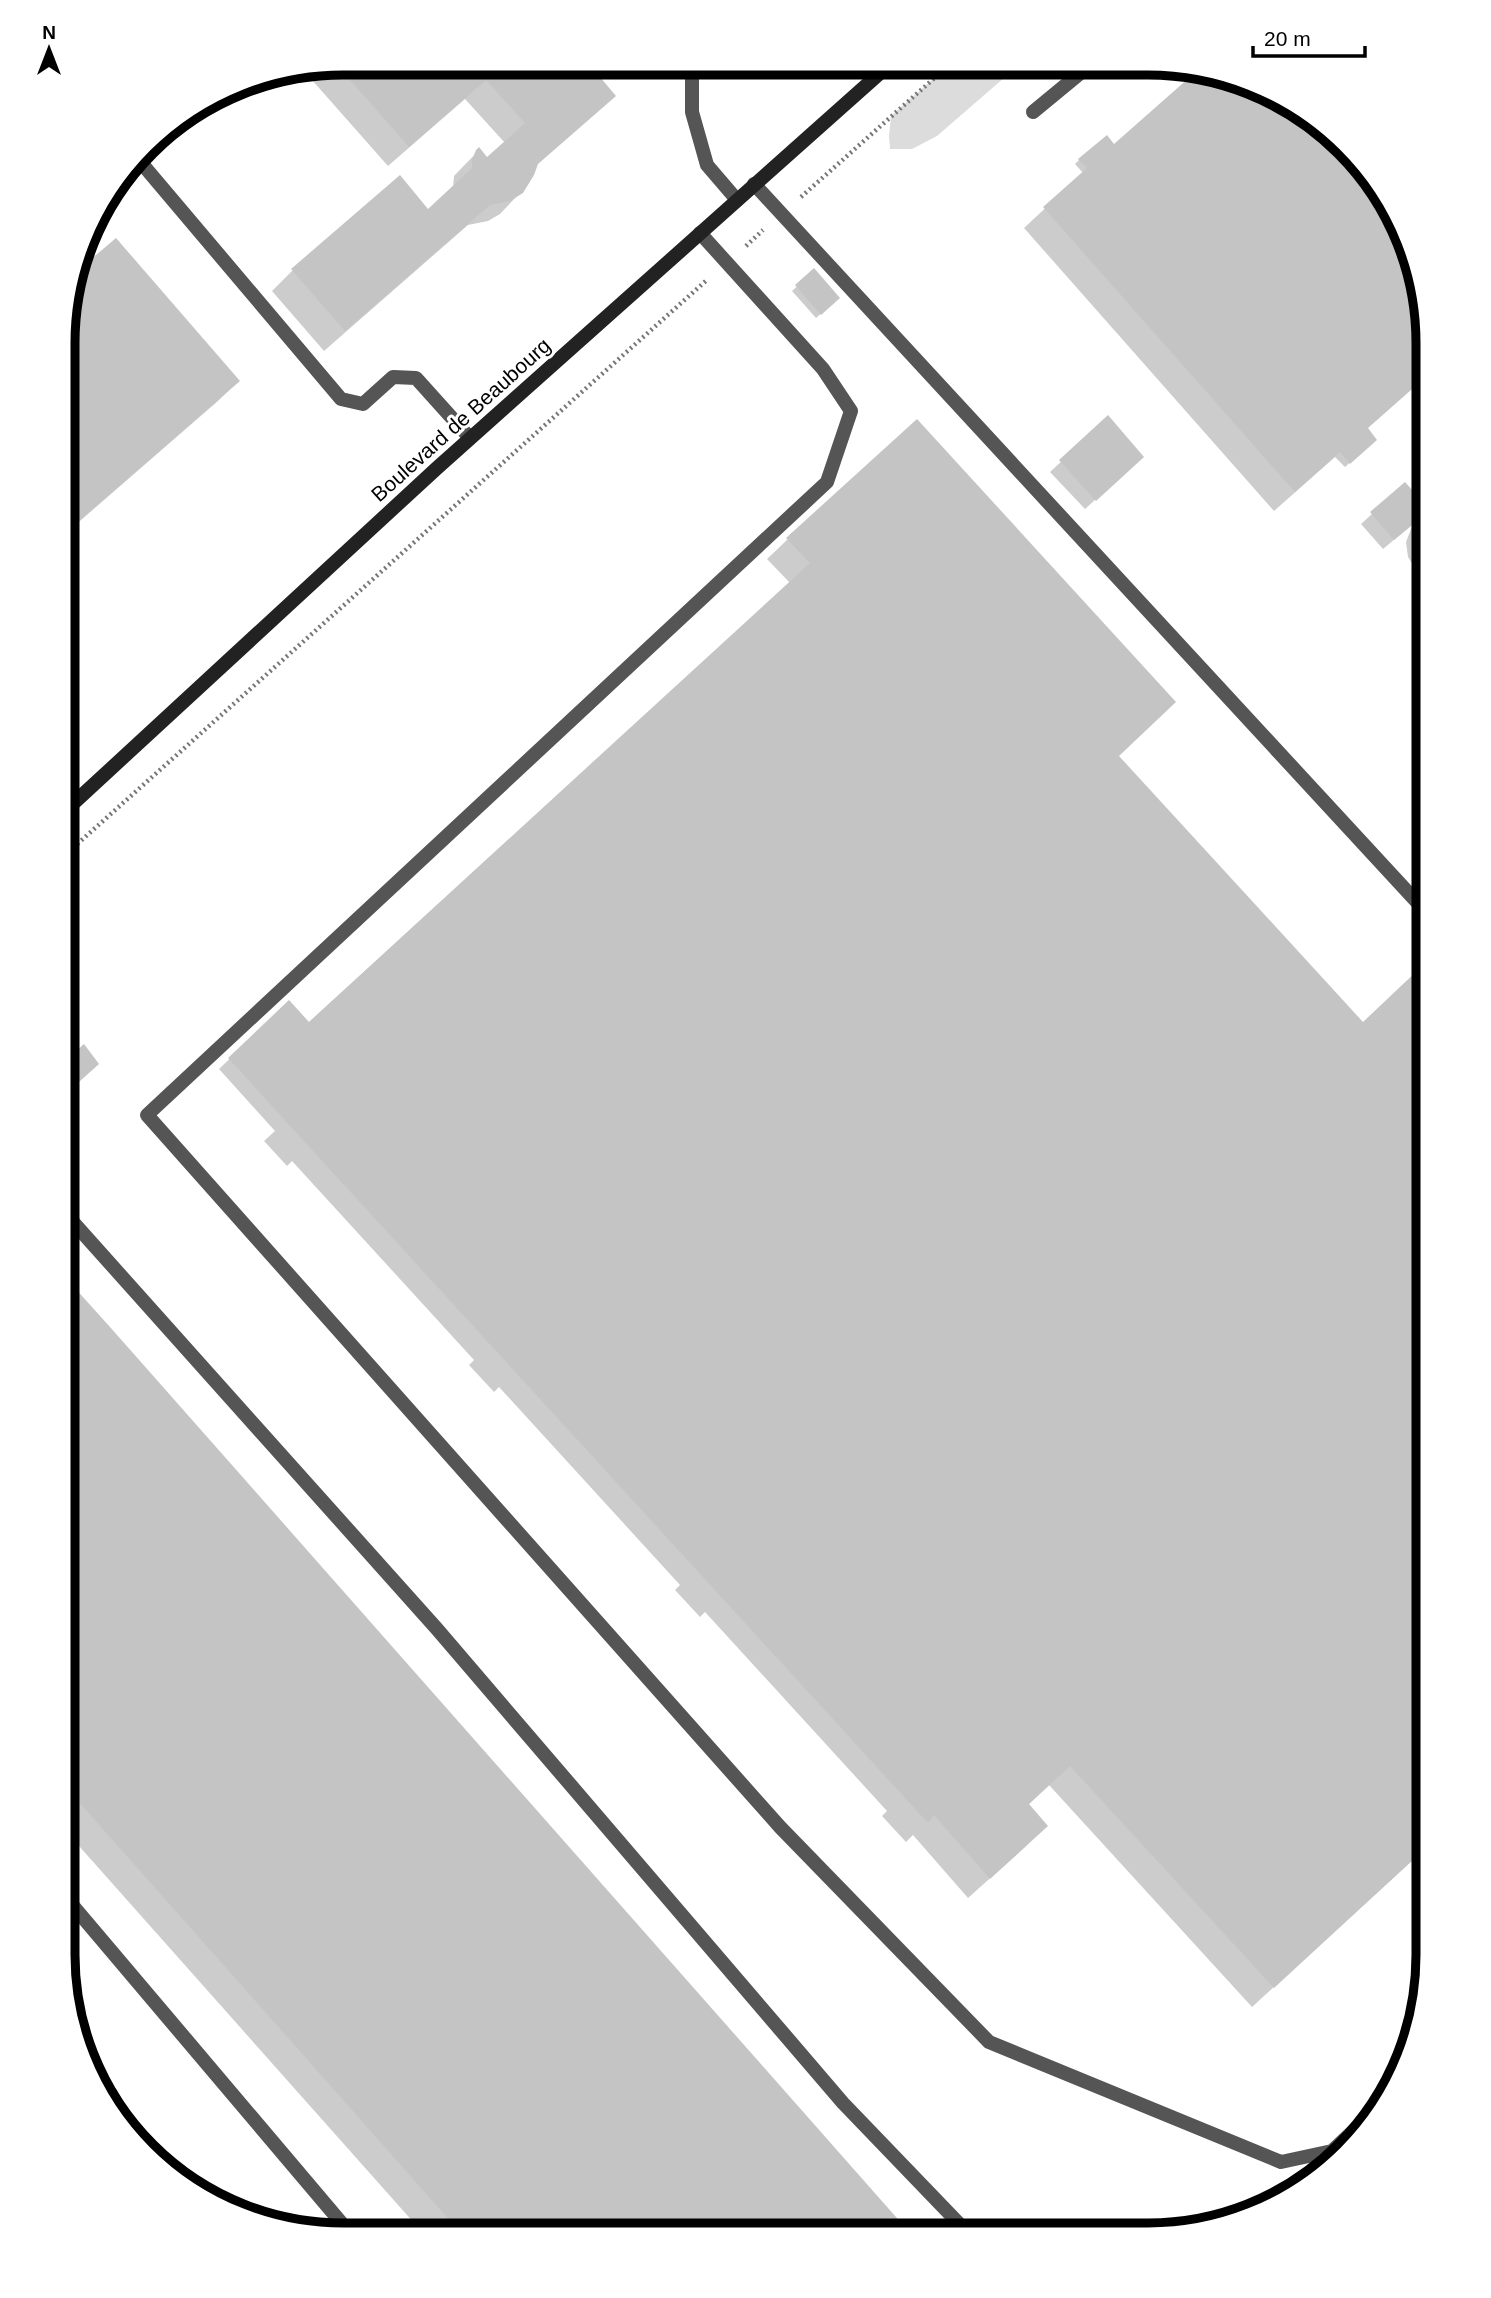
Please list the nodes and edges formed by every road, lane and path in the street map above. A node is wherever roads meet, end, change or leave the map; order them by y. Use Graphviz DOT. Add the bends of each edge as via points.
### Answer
graph roads {
  1 [pos="692,75"];
  2 [pos="878,75"];
  3 [pos="938,75"];
  4 [pos="1078,75"];
  5 [pos="1033,112"];
  6 [pos="143,165"];
  7 [pos="754,184"];
  8 [pos="737,200"];
  9 [pos="782,213"];
  10 [pos="700,233"];
  11 [pos="726,264"];
  12 [pos="470,438"];
  13 [pos="75,802"];
  14 [pos="75,847"];
  15 [pos="1416,901"];
  16 [pos="75,1224"];
  17 [pos="75,1908"];
  18 [pos="1329,2152"];
  19 [pos="341,2223"];
  20 [pos="958,2223"];
  1 -- 8 [label="lane" via="692,112 707,165"];
  2 -- 7 [label="main road, Boulevard de Beaubourg"];
  3 -- 9 [label="path"];
  4 -- 5 [label="lane"];
  6 -- 12 [label="lane" via="341,399 363,404 393,377 416,378"];
  7 -- 8 [label="main road, Boulevard de Beaubourg"];
  7 -- 9 [label="lane"];
  8 -- 10 [label="main road, Boulevard de Beaubourg"];
  9 -- 11 [label="path"];
  9 -- 15 [label="lane"];
  10 -- 11 [label="lane"];
  10 -- 12 [label="main road, Boulevard de Beaubourg"];
  11 -- 14 [label="path"];
  11 -- 18 [label="lane" via="823,369 851,411 827,482 147,1115 780,1827 989,2042 1281,2162"];
  12 -- 13 [label="main road, Boulevard de Beaubourg"];
  16 -- 20 [label="lane" via="437,1629 843,2103"];
  17 -- 19 [label="lane"];
}
